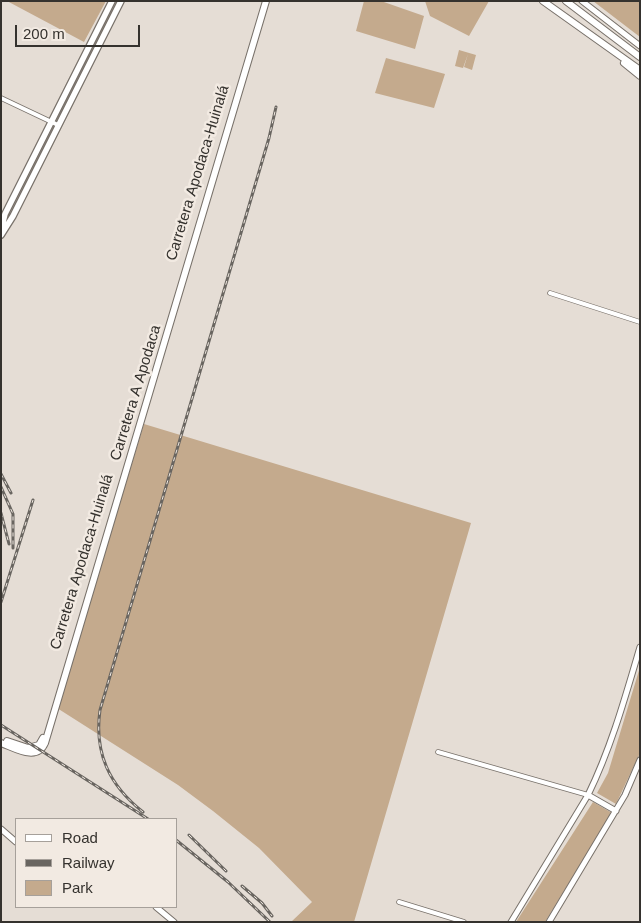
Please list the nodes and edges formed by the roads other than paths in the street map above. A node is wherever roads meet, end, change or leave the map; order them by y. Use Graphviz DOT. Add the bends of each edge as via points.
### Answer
graph roads {
  1 [pos="112,1"];
  2 [pos="120,1"];
  3 [pos="264,1"];
  4 [pos="542,1"];
  5 [pos="566,1"];
  6 [pos="582,1"];
  7 [pos="621,42"];
  8 [pos="640,46"];
  9 [pos="613,51"];
  10 [pos="640,53"];
  11 [pos="640,57"];
  12 [pos="640,70"];
  13 [pos="640,76"];
  14 [pos="1,98"];
  15 [pos="51,122"];
  16 [pos="58,125"];
  17 [pos="1,230"];
  18 [pos="1,235"];
  19 [pos="550,293"];
  20 [pos="640,322"];
  21 [pos="640,648"];
  22 [pos="1,739"];
  23 [pos="1,743"];
  24 [pos="438,752"];
  25 [pos="640,760"];
  26 [pos="588,795"];
  27 [pos="616,811"];
  28 [pos="1,829"];
  29 [pos="15,841"];
  30 [pos="399,902"];
  31 [pos="157,908"];
  32 [pos="174,922"];
  33 [pos="464,922"];
  34 [pos="511,922"];
  35 [pos="548,922"];
  1 -- 15 [label="main road"];
  2 -- 16 [label="main road"];
  3 -- 22 [label="main road, Carretera Apodaca-Huinalá" via="43,740 30,748"];
  3 -- 23 [label="main road, Carretera A Apodaca" via="45,743 42,750 31,753"];
  4 -- 9 [label="main road"];
  5 -- 7 [label="main road"];
  6 -- 8 [label="street"];
  7 -- 10 [label="main road"];
  7 -- 11 [label="main road"];
  9 -- 12 [label="main road"];
  9 -- 13 [label="main road"];
  14 -- 15 [label="street"];
  15 -- 16 [label="street"];
  15 -- 17 [label="main road"];
  16 -- 18 [label="main road"];
  19 -- 20 [label="street"];
  21 -- 26 [label="street" via="610,745"];
  24 -- 26 [label="street"];
  25 -- 27 [label="street"];
  26 -- 27 [label="street"];
  26 -- 34 [label="street"];
  27 -- 35 [label="street"];
  28 -- 29 [label="street"];
  30 -- 33 [label="street"];
  31 -- 32 [label="street"];
}
